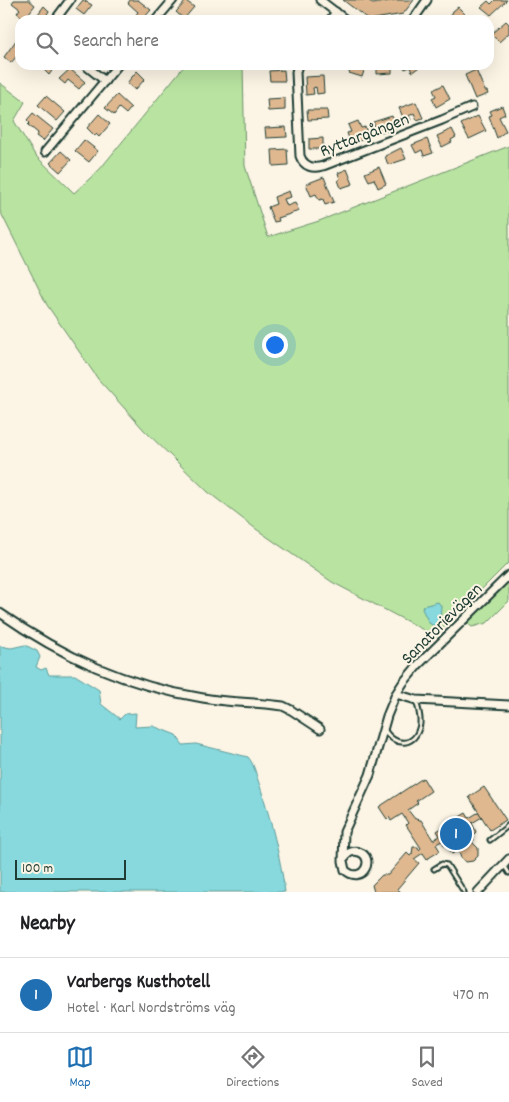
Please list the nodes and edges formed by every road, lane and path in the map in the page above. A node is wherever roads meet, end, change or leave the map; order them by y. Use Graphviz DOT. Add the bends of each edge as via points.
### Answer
graph roads {
  1 [pos="70,0"];
  2 [pos="173,0"];
  3 [pos="320,0"];
  4 [pos="427,0"];
  5 [pos="336,12"];
  6 [pos="59,15"];
  7 [pos="160,15"];
  8 [pos="334,15"];
  9 [pos="340,15"];
  10 [pos="416,15"];
  11 [pos="91,70"];
  12 [pos="114,70"];
  13 [pos="297,70"];
  14 [pos="105,81"];
  15 [pos="472,107"];
  16 [pos="45,152"];
  17 [pos="509,575"];
  18 [pos="0,613"];
  19 [pos="396,694"];
  20 [pos="416,700"];
  21 [pos="509,705"];
  22 [pos="384,728"];
  23 [pos="320,729"];
  24 [pos="509,825"];
  25 [pos="490,840"];
  26 [pos="345,857"];
  27 [pos="509,859"];
  28 [pos="504,865"];
  29 [pos="434,869"];
  30 [pos="509,873"];
  31 [pos="464,892"];
  32 [pos="478,892"];
  1 -- 6 [label="street"];
  2 -- 7 [label="street"];
  3 -- 5 [label="street"];
  4 -- 10 [label="street"];
  5 -- 8 [label="street"];
  5 -- 9 [label="street"];
  11 -- 14 [label="street"];
  12 -- 14 [label="street"];
  13 -- 15 [label="street, Ryttargången" via="300,156 311,167 324,166"];
  14 -- 16 [label="street"];
  17 -- 19 [label="street, Sanatorievägen" via="418,666"];
  18 -- 23 [label="street" via="61,652 124,679 203,698 283,706"];
  19 -- 20 [label="street"];
  19 -- 22 [label="street, Sanatorievägen"];
  20 -- 21 [label="street"];
  20 -- 22 [label="lane" via="420,722 414,738 397,742"];
  22 -- 26 [label="street, Sanatorievägen" via="370,775 344,832"];
  24 -- 25 [label="lane"];
  27 -- 28 [label="street"];
  28 -- 30 [label="lane"];
  28 -- 32 [label="street"];
  29 -- 31 [label="lane" via="447,865"];
}
